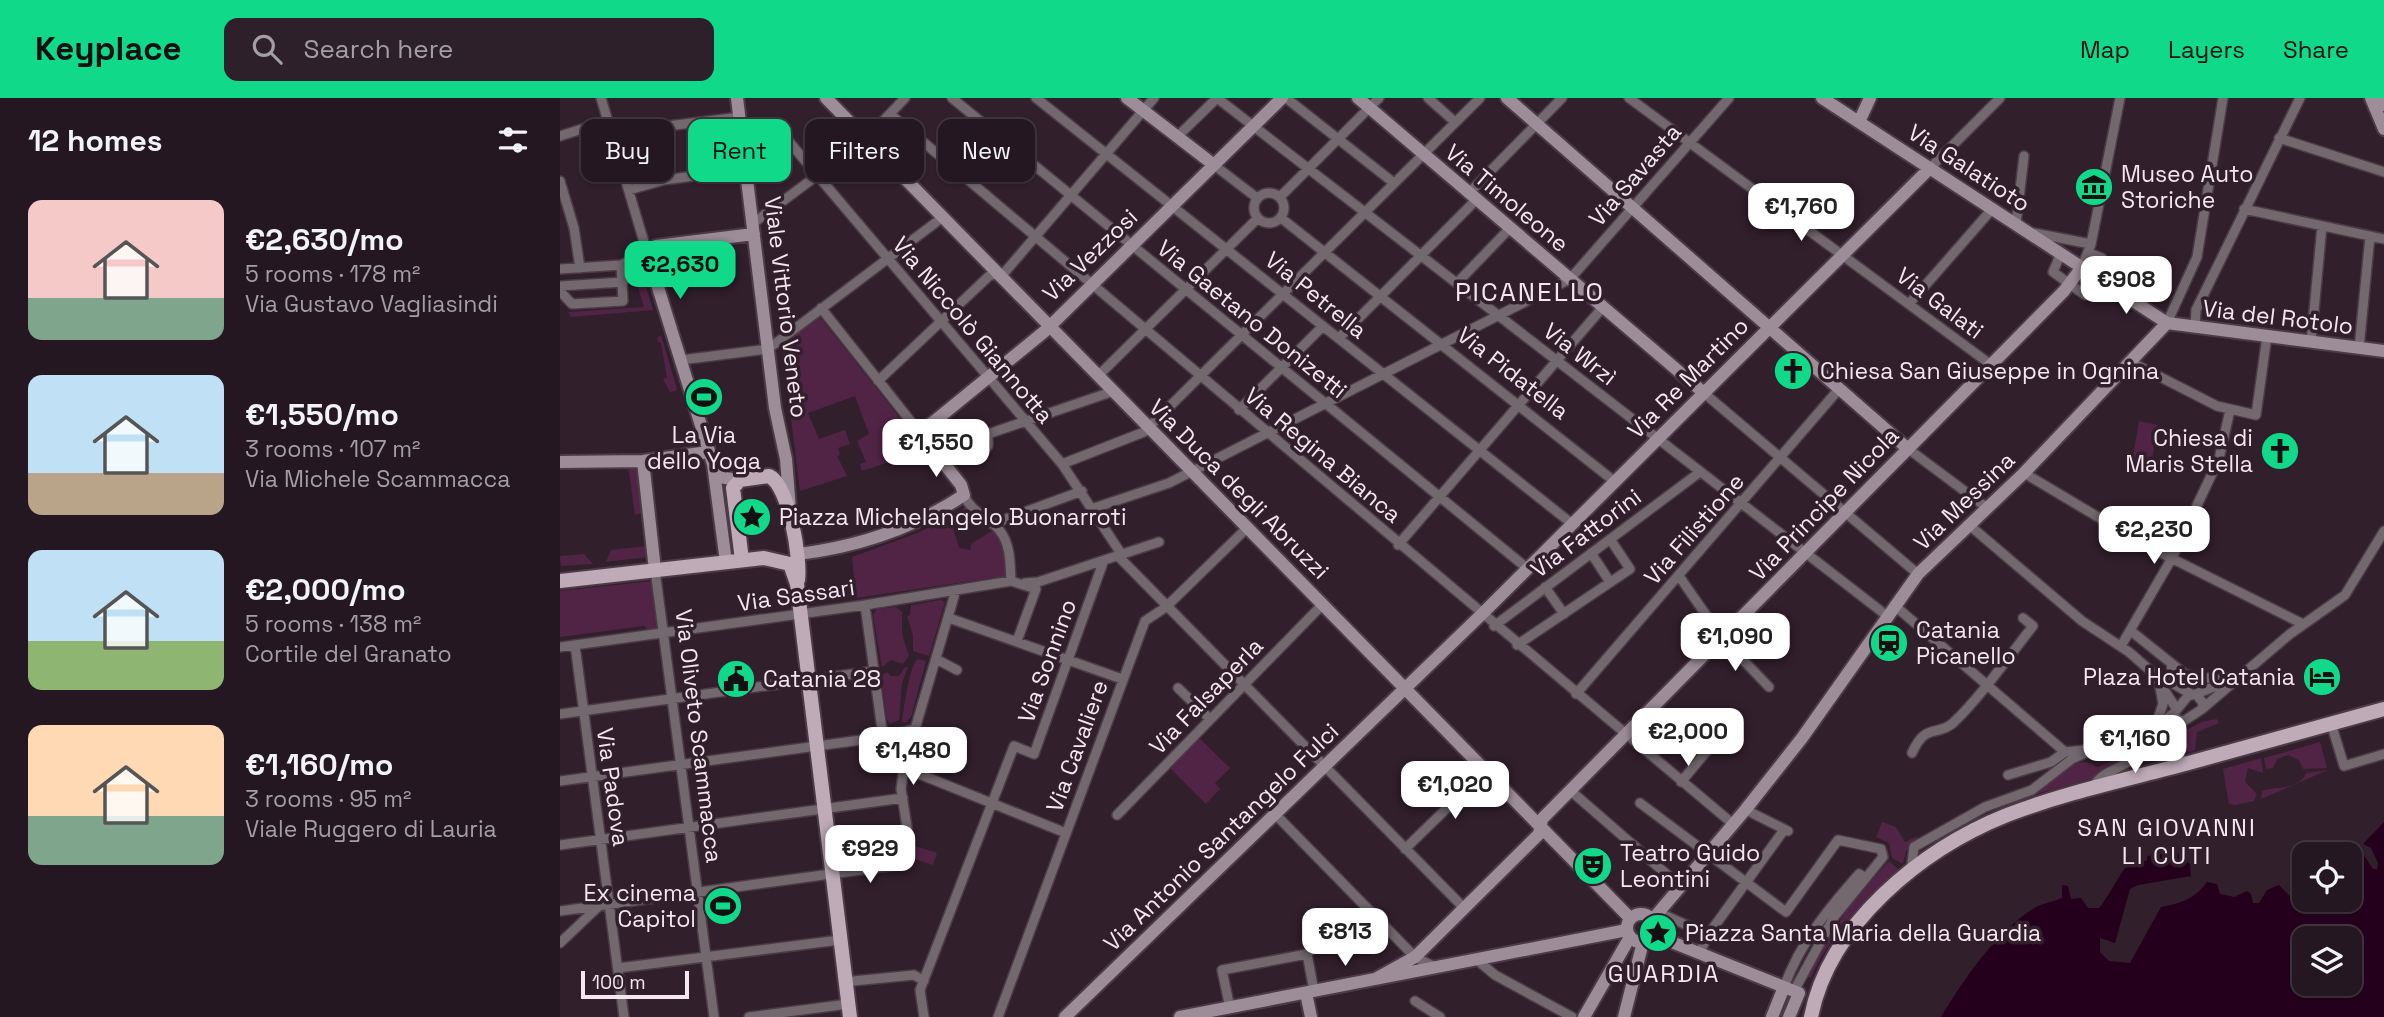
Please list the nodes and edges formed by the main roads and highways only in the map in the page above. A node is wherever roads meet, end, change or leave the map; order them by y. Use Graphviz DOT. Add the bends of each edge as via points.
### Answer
graph roads {
  1 [pos="737,98"];
  2 [pos="826,98"];
  3 [pos="1127,98"];
  4 [pos="1284,98"];
  5 [pos="1358,98"];
  6 [pos="1507,98"];
  7 [pos="1822,98"];
  8 [pos="1870,98"];
  9 [pos="2371,98"];
  10 [pos="2381,98"];
  11 [pos="2384,105"];
  12 [pos="1859,122"];
  13 [pos="2384,129"];
  14 [pos="1214,165"];
  15 [pos="1930,168"];
  16 [pos="753,229"];
  17 [pos="2082,267"];
  18 [pos="2167,323"];
  19 [pos="1049,326"];
  20 [pos="1769,326"];
  21 [pos="2384,351"];
  22 [pos="1704,393"];
  23 [pos="780,438"];
  24 [pos="1908,448"];
  25 [pos="643,461"];
  26 [pos="560,462"];
  27 [pos="712,463"];
  28 [pos="769,477"];
  29 [pos="740,480"];
  30 [pos="734,501"];
  31 [pos="789,517"];
  32 [pos="764,558"];
  33 [pos="799,559"];
  34 [pos="742,560"];
  35 [pos="722,562"];
  36 [pos="655,570"];
  37 [pos="560,580"];
  38 [pos="797,584"];
  39 [pos="1406,687"];
  40 [pos="2384,709"];
  41 [pos="1541,826"];
  42 [pos="1658,912"];
  43 [pos="1634,929"];
  44 [pos="1377,978"];
  45 [pos="1313,989"];
  46 [pos="1792,990"];
  47 [pos="1231,1009"];
  48 [pos="849,1011"];
  49 [pos="1065,1017"];
  50 [pos="1180,1017"];
  51 [pos="1311,1017"];
  52 [pos="1584,1017"];
  53 [pos="1624,1017"];
  54 [pos="1772,1017"];
  55 [pos="1789,1017"];
  56 [pos="1811,1017"];
  1 -- 16 [label="main road, Viale Vittorio Veneto"];
  2 -- 19 [label="main road, Via Duca degli Abruzzi"];
  3 -- 14 [label="main road"];
  4 -- 14 [label="main road, Via Vezzosi"];
  5 -- 22 [label="main road, Via Timoleone"];
  6 -- 20 [label="main road"];
  7 -- 12 [label="main road, Via Galatioto"];
  8 -- 12 [label="main road"];
  9 -- 13 [label="main road"];
  10 -- 11 [label="main road"];
  12 -- 15 [label="main road, Via Galatioto"];
  14 -- 19 [label="main road, Via Vezzosi"];
  15 -- 17 [label="main road, Via Galatioto"];
  15 -- 20 [label="main road, Via Re Martino"];
  16 -- 23 [label="main road, Viale Vittorio Veneto"];
  16 -- 27 [label="main road" via="656,246 647,252"];
  17 -- 18 [label="main road, Via Galatioto"];
  17 -- 24 [label="main road, Via Principe Nicola" via="2067,288"];
  18 -- 21 [label="main road, Via del Rotolo"];
  18 -- 42 [label="main road, Via Messina" via="2024,473 1918,574 1802,738"];
  19 -- 33 [label="main road, Via Vezzosi" via="920,433 964,495 896,530"];
  19 -- 39 [label="main road, Via Duca degli Abruzzi"];
  20 -- 22 [label="main road, Via Re Martino"];
  20 -- 24 [label="main road"];
  22 -- 39 [label="main road, Via Re Martino"];
  23 -- 28 [label="main road" via="778,467"];
  23 -- 31 [label="main road, Viale Vittorio Veneto" via="791,499"];
  24 -- 41 [label="main road, Via Principe Nicola" via="1542,819"];
  25 -- 26 [label="main road"];
  25 -- 27 [label="main road"];
  25 -- 36 [label="main road, Via Oliveto Scammacca"];
  27 -- 29 [label="main road" via="725,478"];
  27 -- 30 [label="main road"];
  27 -- 35 [label="main road"];
  28 -- 29 [label="main road"];
  28 -- 31 [label="main road" via="780,485"];
  29 -- 30 [label="main road" via="733,488"];
  30 -- 34 [label="main road"];
  31 -- 32 [label="main road" via="785,547"];
  31 -- 33 [label="main road"];
  32 -- 34 [label="main road"];
  32 -- 38 [label="main road" via="786,561"];
  33 -- 38 [label="main road"];
  34 -- 35 [label="main road"];
  35 -- 36 [label="main road"];
  36 -- 37 [label="main road"];
  38 -- 48 [label="main road"];
  39 -- 41 [label="main road, Via Duca degli Abruzzi"];
  39 -- 49 [label="main road, Via Antonio Santangelo Fulci"];
  40 -- 56 [label="main road" via="2091,789 2024,801 1911,873 1871,909 1841,944 1822,979"];
  41 -- 43 [label="main road, Via Duca degli Abruzzi"];
  41 -- 44 [label="main road, Via Principe Nicola" via="1539,834 1415,957"];
  42 -- 43 [label="main road" via="1643,914"];
  42 -- 43 [label="main road" via="1656,926"];
  43 -- 44 [label="main road"];
  43 -- 46 [label="main road"];
  43 -- 52 [label="main road"];
  43 -- 53 [label="main road" via="1635,965"];
  44 -- 45 [label="main road"];
  45 -- 47 [label="main road"];
  45 -- 51 [label="main road"];
  46 -- 54 [label="main road"];
  46 -- 55 [label="main road"];
  47 -- 50 [label="main road"];
}
